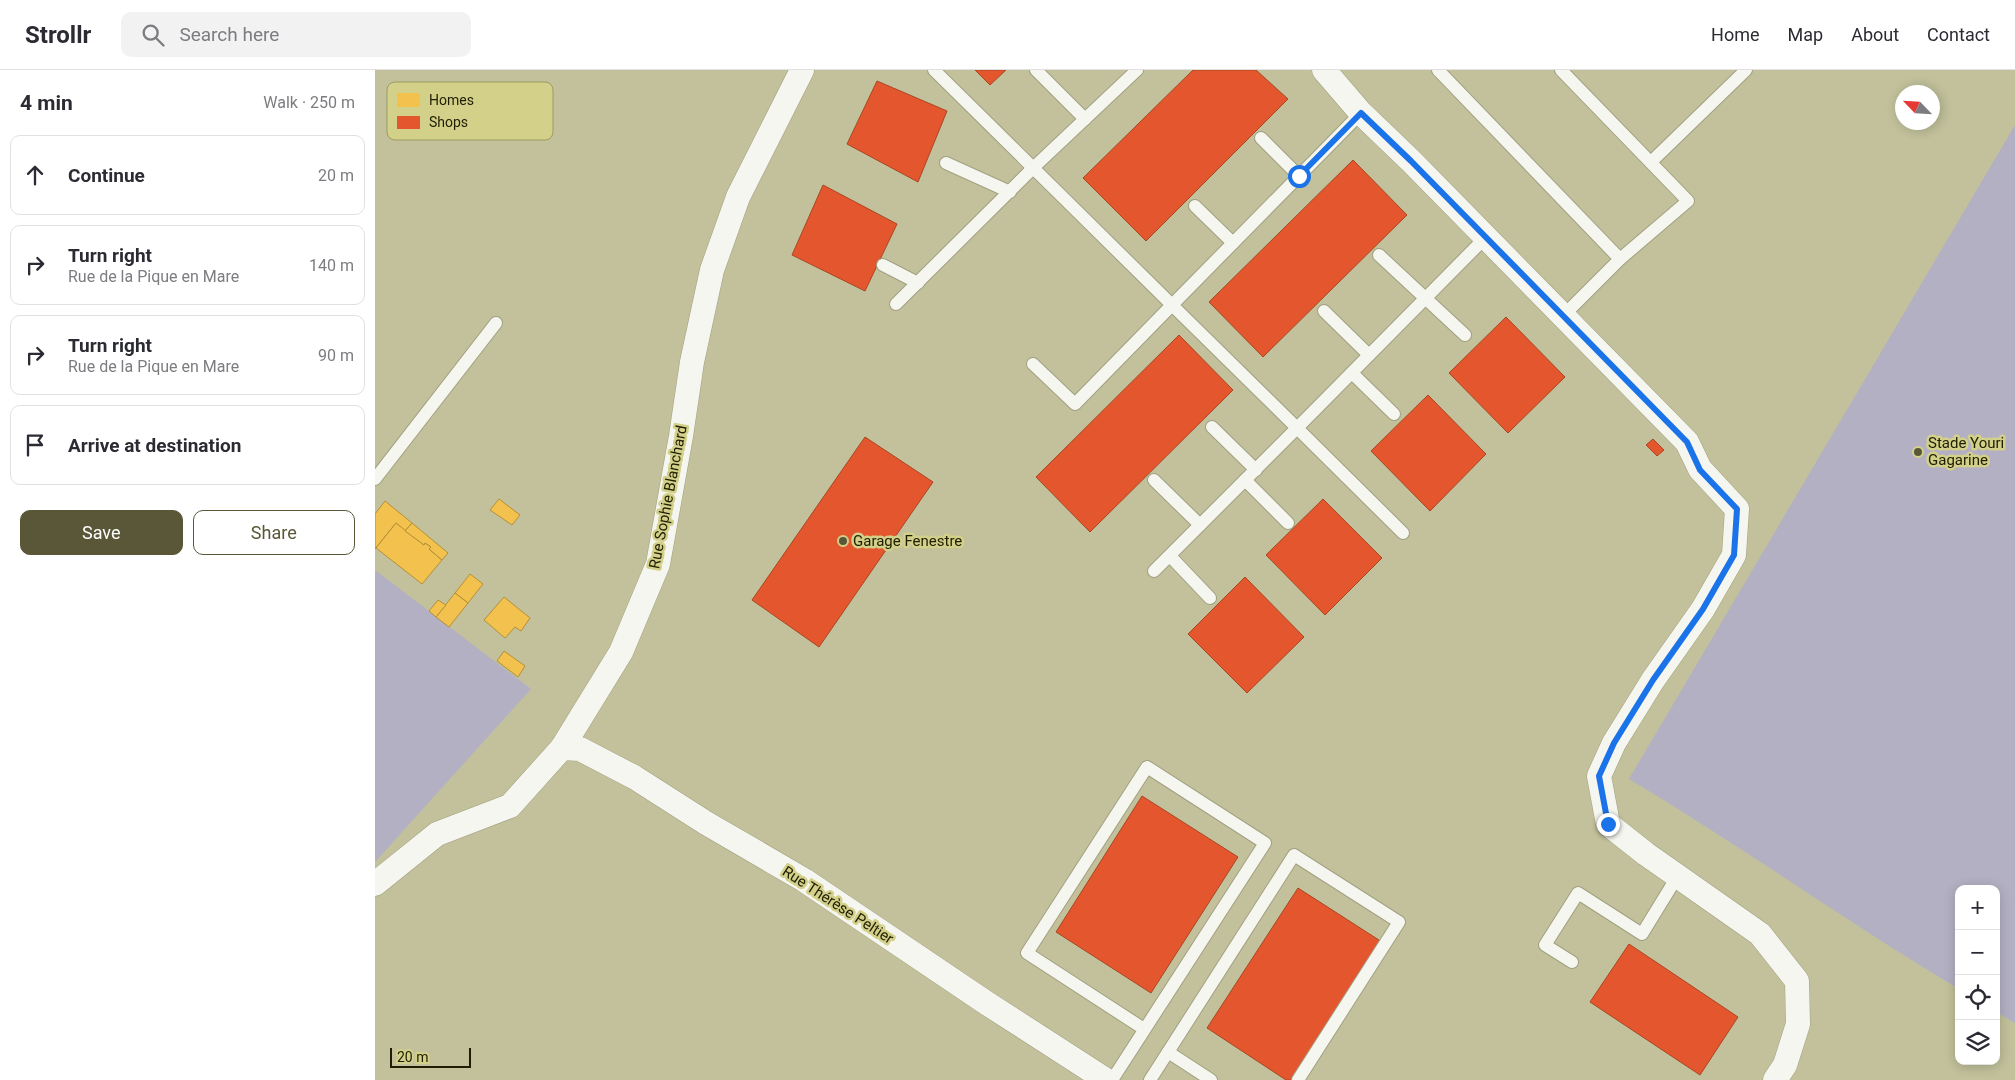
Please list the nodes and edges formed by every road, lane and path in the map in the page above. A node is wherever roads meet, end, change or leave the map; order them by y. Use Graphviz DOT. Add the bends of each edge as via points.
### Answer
graph roads {
  1 [pos="802,70"];
  2 [pos="933,70"];
  3 [pos="1036,70"];
  4 [pos="1137,70"];
  5 [pos="1324,70"];
  6 [pos="1438,70"];
  7 [pos="1561,70"];
  8 [pos="1746,70"];
  9 [pos="1361,113"];
  10 [pos="1085,119"];
  11 [pos="1261,138"];
  12 [pos="1651,162"];
  13 [pos="946,163"];
  14 [pos="1033,168"];
  15 [pos="1299,176"];
  16 [pos="1010,192"];
  17 [pos="1195,206"];
  18 [pos="1486,237"];
  19 [pos="1233,242"];
  20 [pos="1379,255"];
  21 [pos="1620,259"];
  22 [pos="883,265"];
  23 [pos="917,282"];
  24 [pos="1426,298"];
  25 [pos="896,304"];
  26 [pos="1172,305"];
  27 [pos="1324,311"];
  28 [pos="1563,316"];
  29 [pos="495,323"];
  30 [pos="1465,336"];
  31 [pos="1369,356"];
  32 [pos="1033,364"];
  33 [pos="1352,373"];
  34 [pos="1393,414"];
  35 [pos="1212,427"];
  36 [pos="1297,428"];
  37 [pos="1255,470"];
  38 [pos="375,479"];
  39 [pos="1154,480"];
  40 [pos="1245,480"];
  41 [pos="1288,523"];
  42 [pos="1200,525"];
  43 [pos="1403,533"];
  44 [pos="1170,556"];
  45 [pos="1154,571"];
  46 [pos="1210,598"];
  47 [pos="562,748"];
  48 [pos="1677,877"];
  49 [pos="375,884"];
  50 [pos="1572,962"];
  51 [pos="1145,1029"];
  52 [pos="1168,1052"];
  53 [pos="1106,1080"];
  54 [pos="1111,1080"];
  55 [pos="1150,1080"];
  56 [pos="1211,1080"];
  57 [pos="1298,1080"];
  58 [pos="1775,1080"];
  1 -- 47 [label="street, Rue Sophie Blanchard" via="737,197 712,270 691,362 659,564 621,652"];
  2 -- 14 [label="lane"];
  3 -- 10 [label="lane"];
  4 -- 10 [label="lane"];
  5 -- 9 [label="street"];
  6 -- 21 [label="lane"];
  7 -- 12 [label="lane"];
  8 -- 12 [label="lane"];
  9 -- 15 [label="lane"];
  9 -- 18 [label="street"];
  10 -- 14 [label="lane"];
  11 -- 15 [label="lane"];
  12 -- 21 [label="lane" via="1688,201"];
  13 -- 16 [label="lane"];
  14 -- 16 [label="lane"];
  14 -- 26 [label="lane"];
  15 -- 19 [label="lane"];
  16 -- 23 [label="lane"];
  17 -- 19 [label="lane"];
  18 -- 24 [label="lane"];
  18 -- 28 [label="street"];
  19 -- 26 [label="lane"];
  20 -- 24 [label="lane"];
  21 -- 28 [label="lane"];
  22 -- 23 [label="lane"];
  23 -- 25 [label="lane"];
  24 -- 30 [label="lane"];
  24 -- 31 [label="lane"];
  26 -- 32 [label="lane" via="1075,404"];
  26 -- 36 [label="lane"];
  27 -- 31 [label="lane"];
  28 -- 48 [label="street" via="1687,442 1700,470 1737,509 1734,555 1703,609 1614,743 1599,776 1608,824"];
  29 -- 38 [label="lane"];
  31 -- 33 [label="lane"];
  33 -- 34 [label="lane"];
  33 -- 36 [label="lane"];
  35 -- 37 [label="lane"];
  36 -- 37 [label="lane"];
  36 -- 43 [label="lane"];
  37 -- 40 [label="lane"];
  39 -- 42 [label="lane"];
  40 -- 41 [label="lane"];
  40 -- 42 [label="lane"];
  42 -- 44 [label="lane"];
  44 -- 45 [label="lane"];
  44 -- 46 [label="lane"];
  47 -- 49 [label="street, Rue Sophie Blanchard" via="510,806 437,834"];
  47 -- 53 [label="street, Rue Thérèse Peltier" via="580,749 634,776 803,880"];
  48 -- 50 [label="lane" via="1642,934 1578,893 1545,945"];
  48 -- 58 [label="street" via="1760,934 1797,981 1798,1024 1785,1065"];
  51 -- 51 [label="lane" via="1265,843 1147,766 1027,953"];
  51 -- 54 [label="lane"];
  52 -- 55 [label="lane"];
  52 -- 56 [label="lane"];
  52 -- 57 [label="lane" via="1294,855 1399,922"];
}
